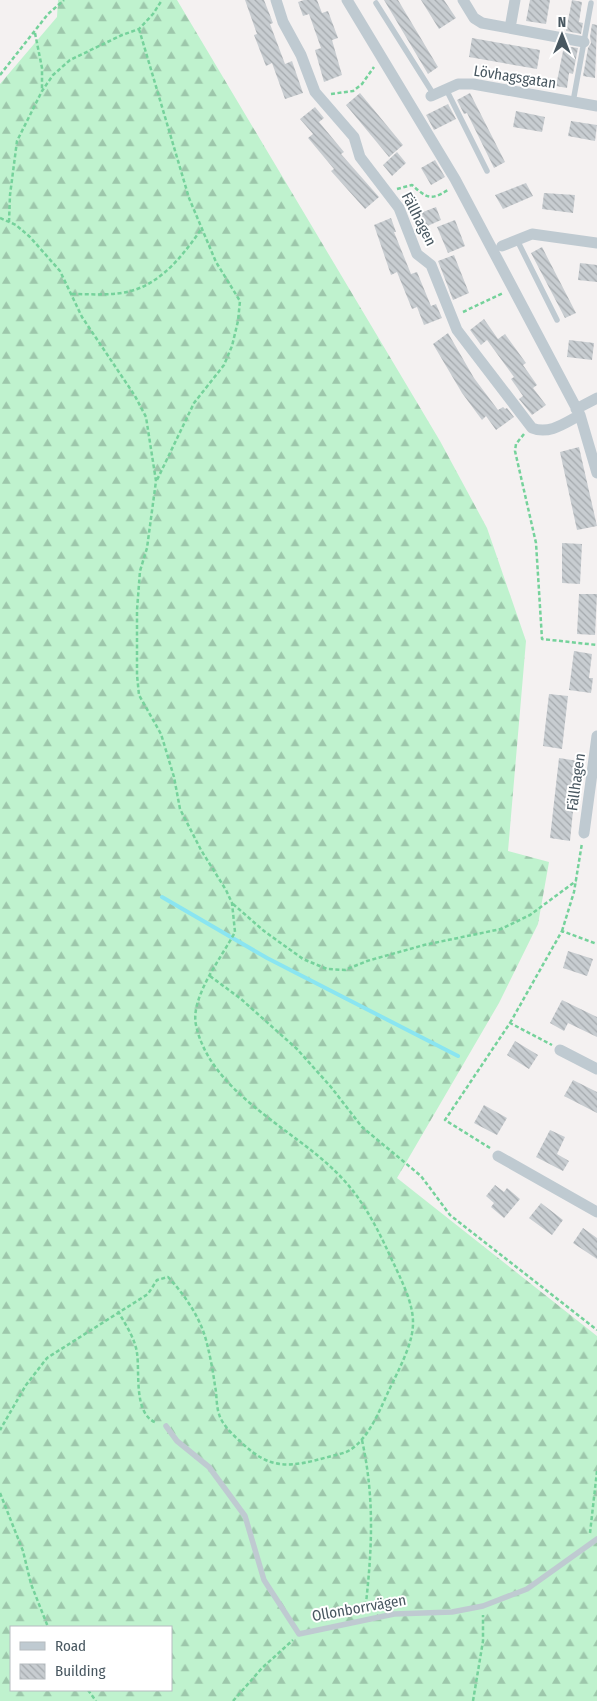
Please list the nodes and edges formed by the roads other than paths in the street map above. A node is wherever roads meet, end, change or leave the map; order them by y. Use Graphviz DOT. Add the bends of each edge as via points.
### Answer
graph roads {
  1 [pos="276,0"];
  2 [pos="347,0"];
  3 [pos="463,0"];
  4 [pos="515,0"];
  5 [pos="376,3"];
  6 [pos="591,3"];
  7 [pos="510,28"];
  8 [pos="584,42"];
  9 [pos="446,89"];
  10 [pos="433,96"];
  11 [pos="572,102"];
  12 [pos="597,106"];
  13 [pos="487,171"];
  14 [pos="516,240"];
  15 [pos="597,243"];
  16 [pos="502,246"];
  17 [pos="557,320"];
  18 [pos="597,398"];
  19 [pos="578,412"];
  20 [pos="597,473"];
  21 [pos="597,736"];
  22 [pos="584,833"];
  23 [pos="560,1050"];
  24 [pos="597,1069"];
  25 [pos="498,1156"];
  26 [pos="597,1212"];
  27 [pos="166,1426"];
  28 [pos="597,1539"];
  1 -- 19 [label="street, Fällhagen" via="314,92 354,137 360,157 399,208 417,254 431,265 457,330 532,428 553,429"];
  2 -- 19 [label="street" via="458,185"];
  3 -- 7 [label="street" via="477,21"];
  4 -- 7 [label="street"];
  5 -- 10 [label="lane"];
  6 -- 8 [label="lane"];
  7 -- 8 [label="street"];
  8 -- 11 [label="lane"];
  9 -- 10 [label="street, Lövhagsgatan"];
  9 -- 11 [label="street, Lövhagsgatan" via="458,84 473,84"];
  9 -- 13 [label="lane"];
  11 -- 12 [label="street, Lövhagsgatan"];
  14 -- 15 [label="street" via="532,234"];
  14 -- 16 [label="street"];
  14 -- 17 [label="lane"];
  18 -- 19 [label="street"];
  19 -- 20 [label="street"];
  21 -- 22 [label="street, Fällhagen"];
  23 -- 24 [label="street"];
  25 -- 26 [label="street"];
  27 -- 28 [label="lane, Ollonborrvägen" via="177,1441 209,1467 245,1516 264,1580 299,1634 394,1614 452,1612 483,1606 527,1589"];
}
